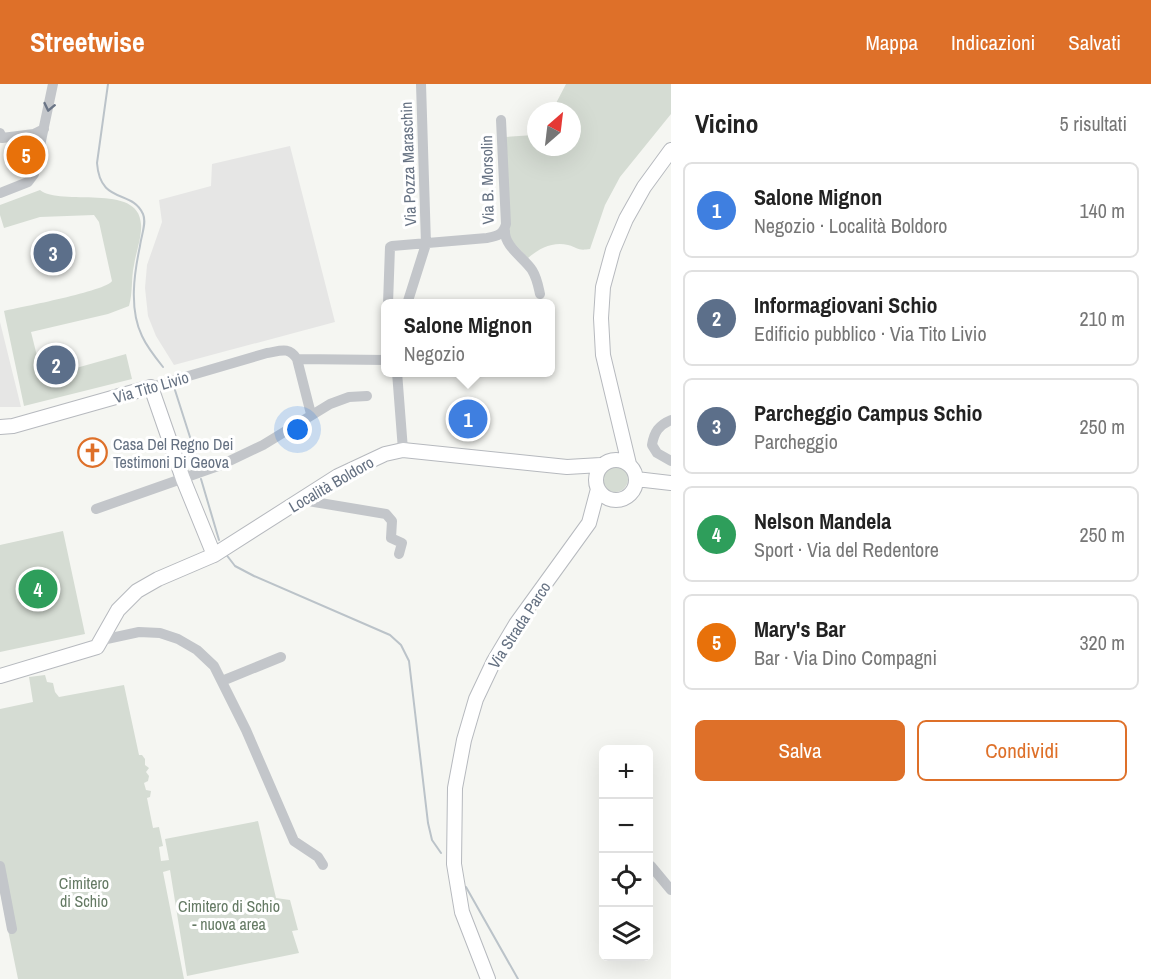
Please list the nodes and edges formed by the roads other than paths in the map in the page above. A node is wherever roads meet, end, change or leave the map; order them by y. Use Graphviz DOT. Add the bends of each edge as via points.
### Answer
graph roads {
  1 [pos="53,84"];
  2 [pos="421,84"];
  3 [pos="501,120"];
  4 [pos="44,129"];
  5 [pos="0,132"];
  6 [pos="671,150"];
  7 [pos="0,193"];
  8 [pos="504,231"];
  9 [pos="426,244"];
  10 [pos="540,294"];
  11 [pos="388,299"];
  12 [pos="408,299"];
  13 [pos="297,359"];
  14 [pos="381,360"];
  15 [pos="396,377"];
  16 [pos="151,387"];
  17 [pos="367,396"];
  18 [pos="311,414"];
  19 [pos="671,420"];
  20 [pos="0,427"];
  21 [pos="620,431"];
  22 [pos="403,450"];
  23 [pos="671,461"];
  24 [pos="604,464"];
  25 [pos="629,464"];
  26 [pos="567,467"];
  27 [pos="183,478"];
  28 [pos="636,479"];
  29 [pos="671,483"];
  30 [pos="597,486"];
  31 [pos="302,500"];
  32 [pos="96,509"];
  33 [pos="217,553"];
  34 [pos="399,555"];
  35 [pos="102,640"];
  36 [pos="281,657"];
  37 [pos="0,676"];
  38 [pos="222,681"];
  39 [pos="323,865"];
  40 [pos="0,866"];
  41 [pos="653,868"];
  42 [pos="671,890"];
  43 [pos="12,928"];
  44 [pos="488,979"];
  1 -- 4 [label="street, one-way"];
  2 -- 9 [label="street, Via Pozza Maraschin"];
  3 -- 8 [label="street, Via B. Morsolin"];
  4 -- 5 [label="street" via="2,138"];
  4 -- 7 [label="street" via="37,164 28,182"];
  6 -- 21 [label="street" via="626,219 603,287 603,355"];
  8 -- 9 [label="street, Via B. Morsolin" via="487,238"];
  8 -- 10 [label="street" via="508,242 532,271"];
  9 -- 11 [label="street, Via Pozza Maraschin" via="390,247"];
  9 -- 12 [label="street, Via Pozza Maraschin"];
  13 -- 14 [label="street"];
  13 -- 16 [label="street, Via Tito Livio" via="287,350 267,353"];
  13 -- 18 [label="street"];
  15 -- 22 [label="street"];
  16 -- 20 [label="street, Via Tito Livio"];
  16 -- 27 [label="street"];
  17 -- 18 [label="street" via="349,397"];
  18 -- 27 [label="street" via="262,445"];
  19 -- 23 [label="street" via="659,426 652,444 657,453"];
  21 -- 24 [label="street"];
  21 -- 25 [label="street"];
  22 -- 26 [label="street, Località Boldoro"];
  22 -- 31 [label="street, Località Boldoro" via="348,471"];
  24 -- 25 [label="street" via="618,460"];
  24 -- 26 [label="street, Località Boldoro"];
  24 -- 30 [label="street" via="596,476"];
  25 -- 28 [label="street"];
  26 -- 30 [label="street, Località Boldoro" via="586,475"];
  27 -- 32 [label="street"];
  27 -- 33 [label="street"];
  28 -- 29 [label="street"];
  28 -- 30 [label="street" via="631,492 620,499 607,498"];
  30 -- 44 [label="street, Via Strada Parco" via="589,523 503,644 476,699 464,740 455,788 454,864 462,912"];
  31 -- 33 [label="street, Località Boldoro"];
  31 -- 34 [label="street" via="386,514 393,521 391,538 402,543"];
  33 -- 35 [label="street, Località Boldoro" via="137,591 118,610"];
  35 -- 37 [label="street" via="97,646"];
  35 -- 38 [label="street" via="139,632 178,639 214,666"];
  36 -- 38 [label="street"];
  38 -- 39 [label="street" via="294,841"];
  40 -- 43 [label="street"];
  41 -- 42 [label="street"];
}
